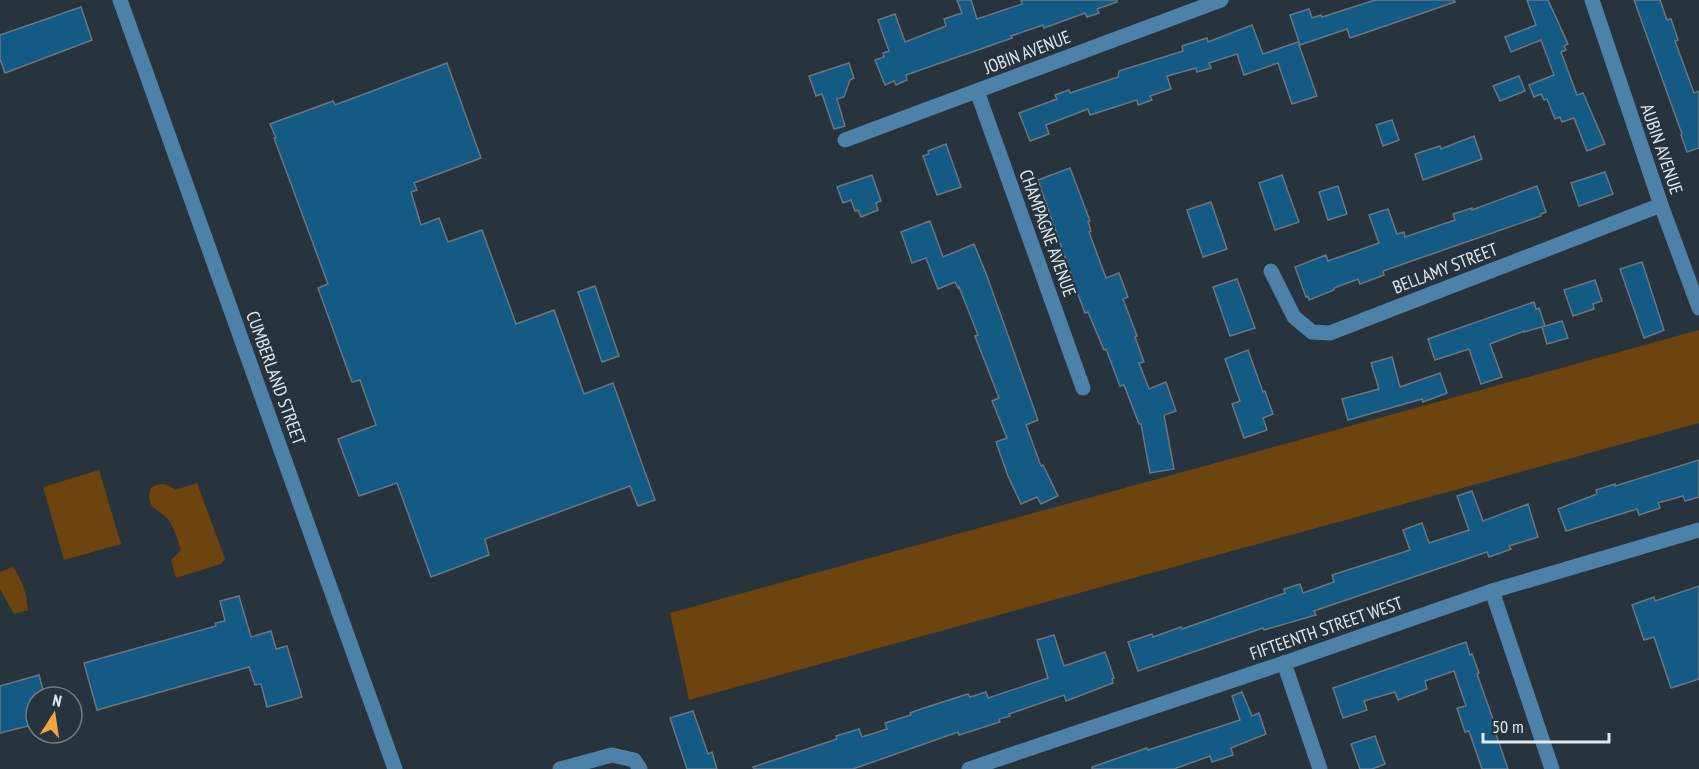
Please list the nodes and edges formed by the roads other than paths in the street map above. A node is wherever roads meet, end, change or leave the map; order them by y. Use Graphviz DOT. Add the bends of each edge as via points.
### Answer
graph roads {
  1 [pos="120,0"];
  2 [pos="1221,0"];
  3 [pos="1592,0"];
  4 [pos="977,92"];
  5 [pos="845,140"];
  6 [pos="1660,205"];
  7 [pos="1271,271"];
  8 [pos="1699,308"];
  9 [pos="1083,388"];
  10 [pos="1699,530"];
  11 [pos="1492,591"];
  12 [pos="1284,663"];
  13 [pos="395,769"];
  14 [pos="560,769"];
  15 [pos="640,769"];
  16 [pos="969,769"];
  17 [pos="1320,769"];
  18 [pos="1552,769"];
  1 -- 13 [label="street, CUMBERLAND STREET"];
  2 -- 4 [label="street, JOBIN AVENUE"];
  3 -- 6 [label="street, AUBIN AVENUE"];
  4 -- 5 [label="street, JOBIN AVENUE"];
  4 -- 9 [label="street, CHAMPAGNE AVENUE"];
  6 -- 7 [label="street, BELLAMY STREET" via="1330,333 1312,332 1294,317"];
  6 -- 8 [label="street, AUBIN AVENUE"];
  10 -- 11 [label="street, FIFTEENTH STREET WEST"];
  11 -- 12 [label="street, FIFTEENTH STREET WEST"];
  11 -- 18 [label="street"];
  12 -- 16 [label="street, FIFTEENTH STREET WEST"];
  12 -- 17 [label="street"];
  14 -- 15 [label="street" via="612,755 634,760"];
}
